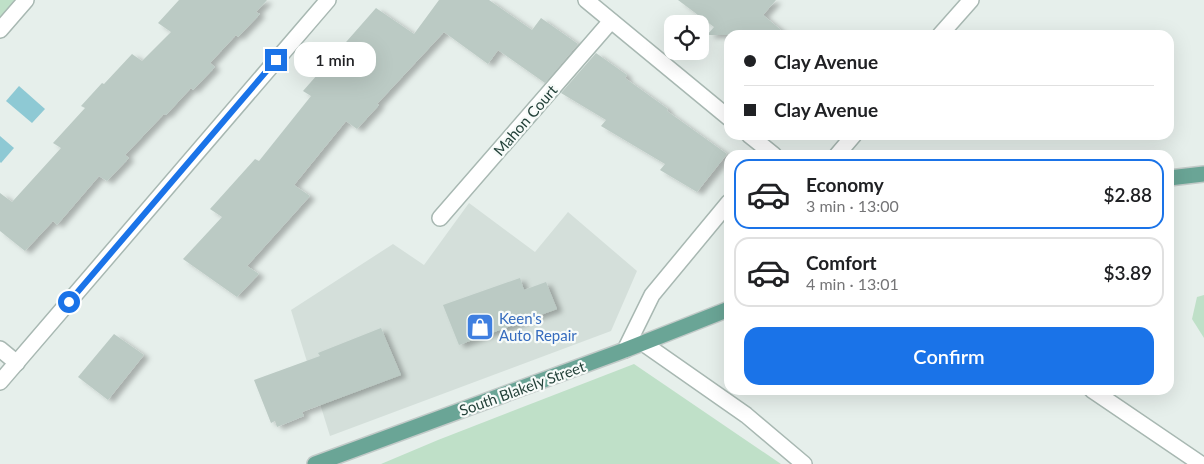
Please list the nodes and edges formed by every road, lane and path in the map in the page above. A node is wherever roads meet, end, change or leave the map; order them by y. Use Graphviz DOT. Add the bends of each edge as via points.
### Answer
graph roads {
  1 [pos="26,0"];
  2 [pos="328,0"];
  3 [pos="586,0"];
  4 [pos="971,0"];
  5 [pos="611,21"];
  6 [pos="0,30"];
  7 [pos="944,30"];
  8 [pos="724,114"];
  9 [pos="756,140"];
  10 [pos="850,140"];
  11 [pos="767,150"];
  12 [pos="841,150"];
  13 [pos="1204,174"];
  14 [pos="1174,177"];
  15 [pos="724,208"];
  16 [pos="440,218"];
  17 [pos="724,311"];
  18 [pos="643,343"];
  19 [pos="0,349"];
  20 [pos="625,350"];
  21 [pos="17,363"];
  22 [pos="0,382"];
  23 [pos="1099,395"];
  24 [pos="315,464"];
  25 [pos="804,464"];
  26 [pos="1201,464"];
  1 -- 6 [label="street"];
  2 -- 21 [label="street"];
  3 -- 5 [label="street"];
  4 -- 7 [label="street"];
  5 -- 8 [label="street"];
  5 -- 16 [label="street, Mahon Court"];
  9 -- 11 [label="street"];
  10 -- 12 [label="street"];
  13 -- 14 [label="main road"];
  15 -- 20 [label="street" via="652,295"];
  17 -- 18 [label="main road, South Blakely Street"];
  18 -- 20 [label="main road, South Blakely Street"];
  18 -- 25 [label="street" via="746,415"];
  19 -- 21 [label="street"];
  20 -- 24 [label="main road, South Blakely Street"];
  21 -- 22 [label="street"];
  23 -- 26 [label="street"];
}
